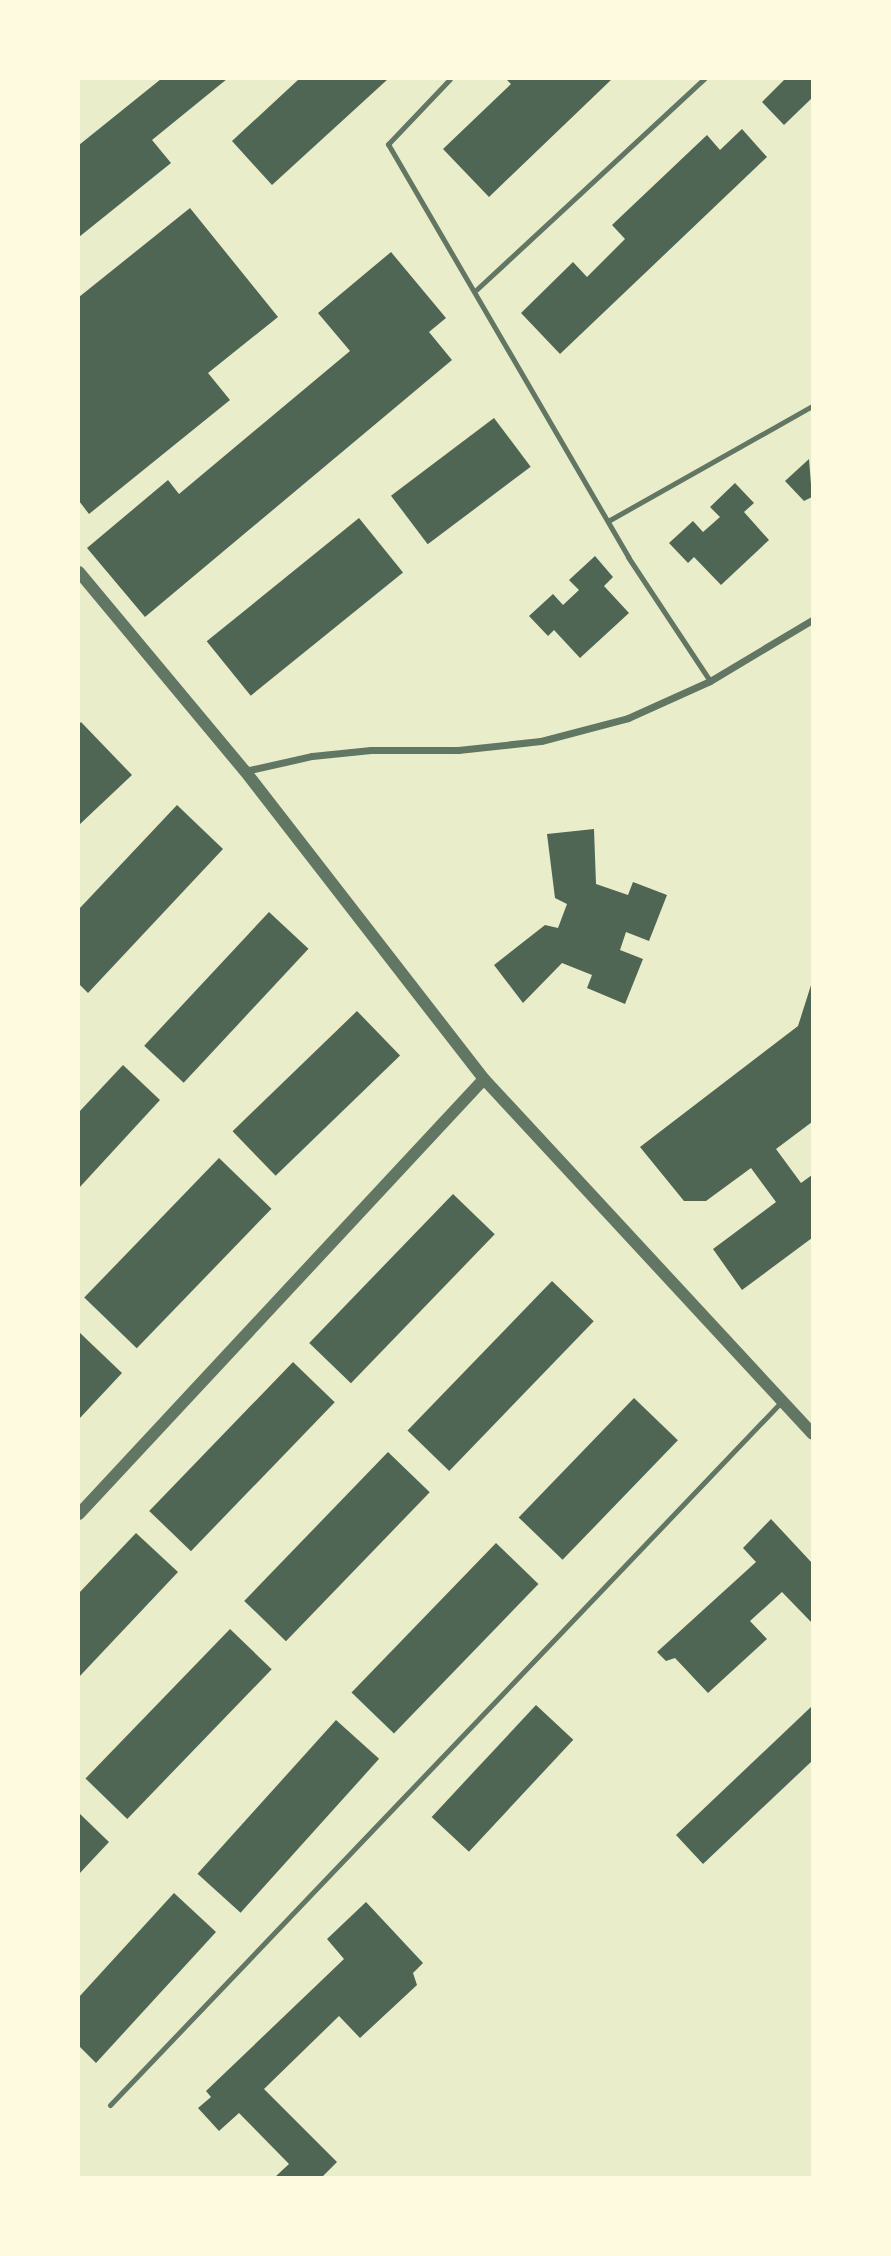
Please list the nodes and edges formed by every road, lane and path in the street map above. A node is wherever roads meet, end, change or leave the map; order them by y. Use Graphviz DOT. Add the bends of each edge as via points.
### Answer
graph roads {
  1 [pos="450,79"];
  2 [pos="704,79"];
  3 [pos="476,290"];
  4 [pos="812,406"];
  5 [pos="608,521"];
  6 [pos="79,572"];
  7 [pos="812,620"];
  8 [pos="710,681"];
  9 [pos="245,771"];
  10 [pos="484,1079"];
  11 [pos="782,1400"];
  12 [pos="812,1433"];
  13 [pos="79,1514"];
  14 [pos="110,2105"];
  1 -- 3 [label="lane" via="388,144"];
  2 -- 3 [label="lane"];
  3 -- 5 [label="lane"];
  4 -- 5 [label="lane"];
  5 -- 8 [label="lane"];
  6 -- 9 [label="street"];
  7 -- 8 [label="street"];
  8 -- 9 [label="street" via="628,718 541,741 458,750 324,754"];
  9 -- 10 [label="street"];
  10 -- 11 [label="street"];
  10 -- 13 [label="street"];
  11 -- 12 [label="street"];
  11 -- 14 [label="lane"];
}
